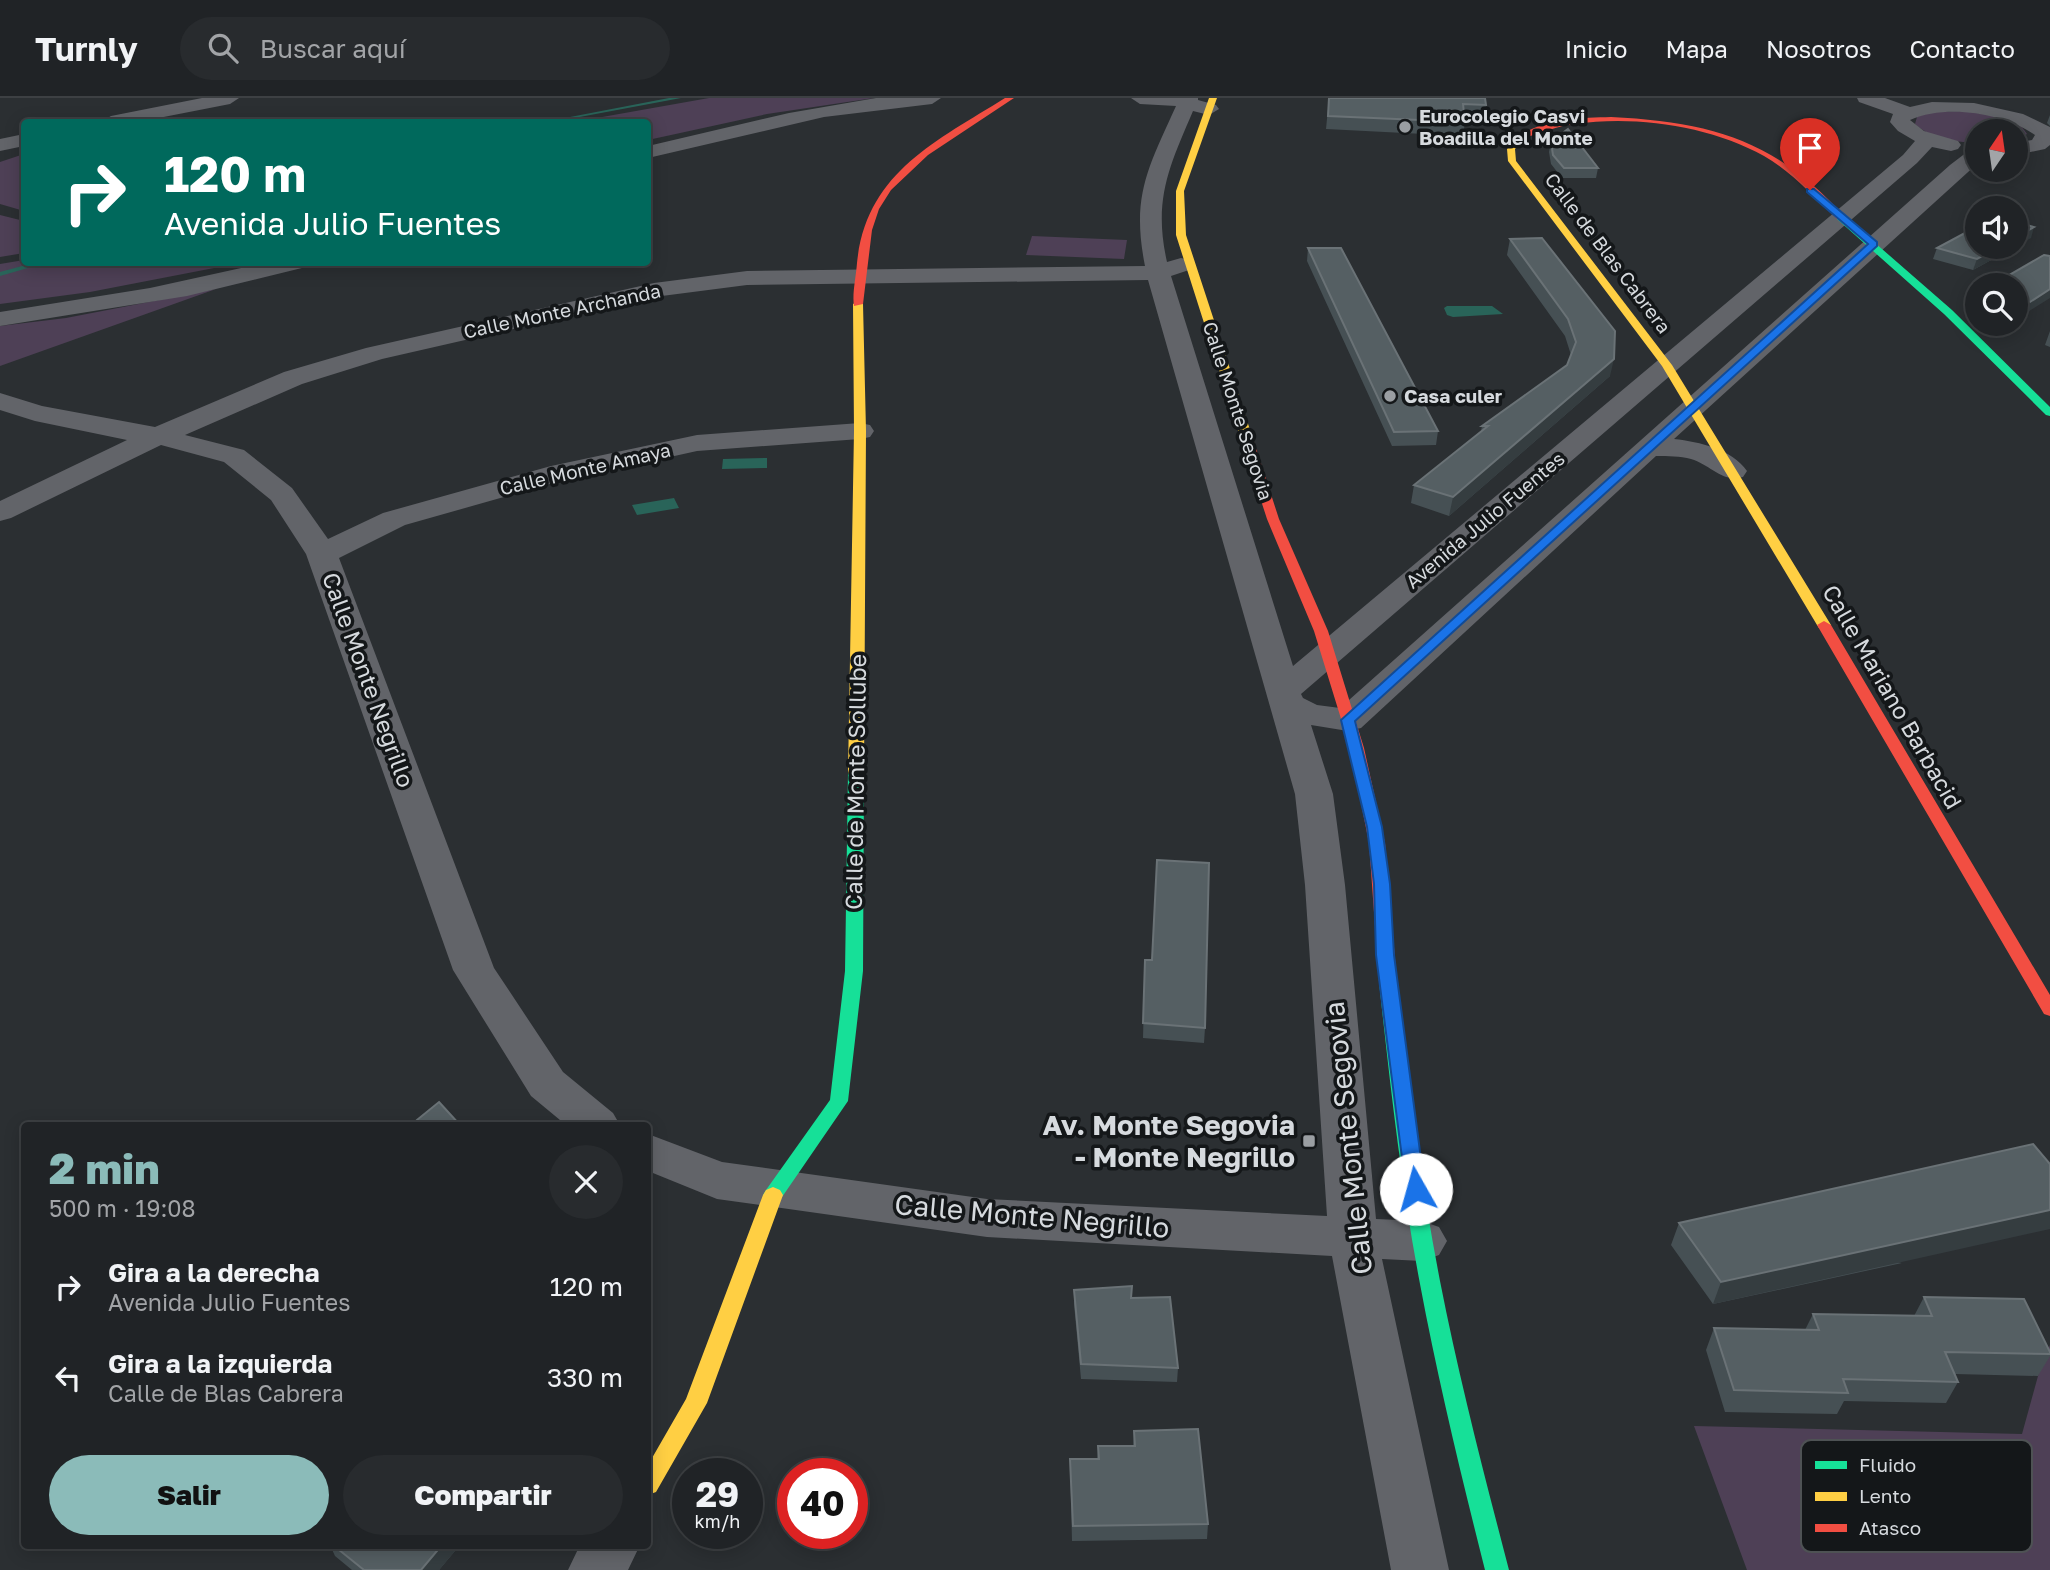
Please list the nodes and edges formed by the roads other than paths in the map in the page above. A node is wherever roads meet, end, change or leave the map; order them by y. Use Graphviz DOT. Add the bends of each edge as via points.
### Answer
graph roads {
  1 [pos="230,98"];
  2 [pos="932,98"];
  3 [pos="1010,98"];
  4 [pos="1140,98"];
  5 [pos="1866,98"];
  6 [pos="2028,98"];
  7 [pos="1184,99"];
  8 [pos="1211,104"];
  9 [pos="1960,104"];
  10 [pos="1906,105"];
  11 [pos="2050,115"];
  12 [pos="2019,118"];
  13 [pos="126,119"];
  14 [pos="1928,139"];
  15 [pos="21,141"];
  16 [pos="0,145"];
  17 [pos="1965,148"];
  18 [pos="651,151"];
  19 [pos="2044,154"];
  20 [pos="1965,163"];
  21 [pos="1810,190"];
  22 [pos="1867,195"];
  23 [pos="1840,217"];
  24 [pos="1814,241"];
  25 [pos="1868,249"];
  26 [pos="1189,262"];
  27 [pos="284,266"];
  28 [pos="1158,273"];
  29 [pos="862,276"];
  30 [pos="1197,286"];
  31 [pos="0,318"];
  32 [pos="1676,358"];
  33 [pos="1739,364"];
  34 [pos="0,401"];
  35 [pos="1692,408"];
  36 [pos="2050,413"];
  37 [pos="860,431"];
  38 [pos="158,436"];
  39 [pos="1648,448"];
  40 [pos="1733,471"];
  41 [pos="0,512"];
  42 [pos="322,554"];
  43 [pos="1329,652"];
  44 [pos="1287,698"];
  45 [pos="1348,720"];
  46 [pos="2050,1010"];
  47 [pos="593,1122"];
  48 [pos="651,1153"];
  49 [pos="775,1189"];
  50 [pos="1353,1239"];
  51 [pos="1423,1241"];
  52 [pos="651,1480"];
  53 [pos="609,1549"];
  54 [pos="597,1570"];
  55 [pos="1420,1570"];
  56 [pos="1497,1570"];
  1 -- 13 [label="street"];
  2 -- 18 [label="street" via="895,100 794,119"];
  3 -- 29 [label="street, Calle de Monte Sollube" via="890,183 867,227"];
  4 -- 7 [label="street"];
  5 -- 10 [label="street"];
  6 -- 12 [label="street"];
  7 -- 8 [label="street"];
  7 -- 28 [label="street, Calle Monte Segovia" via="1152,191 1149,218"];
  8 -- 26 [label="street, Calle Monte Segovia" via="1180,191 1180,224"];
  9 -- 10 [label="street"];
  9 -- 12 [label="street"];
  10 -- 14 [label="street" via="1900,122"];
  11 -- 12 [label="street"];
  12 -- 19 [label="street" via="2045,133"];
  14 -- 17 [label="street"];
  14 -- 22 [label="street, Avenida Julio Fuentes"];
  15 -- 16 [label="street"];
  20 -- 25 [label="street"];
  21 -- 22 [label="street"];
  21 -- 23 [label="street, Calle de Blas Cabrera"];
  21 -- 32 [label="street, Calle de Blas Cabrera" via="1763,151 1688,127 1580,121 1538,129 1514,143 1512,161"];
  22 -- 23 [label="street, Avenida Julio Fuentes"];
  23 -- 24 [label="street, Avenida Julio Fuentes"];
  23 -- 25 [label="street, Calle de Blas Cabrera"];
  24 -- 25 [label="street"];
  24 -- 32 [label="street, Avenida Julio Fuentes"];
  25 -- 33 [label="street"];
  25 -- 36 [label="street, Calle de Blas Cabrera" via="2017,378"];
  26 -- 28 [label="street, Calle Monte Archanda"];
  26 -- 30 [label="street, Calle Monte Segovia"];
  27 -- 31 [label="street" via="94,305"];
  28 -- 29 [label="street, Calle Monte Archanda"];
  28 -- 30 [label="street, Calle Monte Archanda"];
  28 -- 44 [label="street, Calle Monte Segovia"];
  29 -- 37 [label="street, Calle de Monte Sollube" via="858,303"];
  29 -- 38 [label="street, Calle Monte Archanda" via="747,278 653,290 503,322 293,378"];
  30 -- 43 [label="street, Calle Monte Segovia" via="1273,519"];
  32 -- 33 [label="street" via="1723,368"];
  32 -- 35 [label="street, Calle de Blas Cabrera"];
  32 -- 43 [label="street, Avenida Julio Fuentes"];
  33 -- 35 [label="street"];
  34 -- 38 [label="street, Calle Monte Negrillo" via="35,413"];
  35 -- 39 [label="street"];
  35 -- 40 [label="street, Calle Mariano Barbacid"];
  37 -- 42 [label="street, Calle Monte Amaya" via="697,443 551,475 394,519"];
  37 -- 49 [label="street, Calle de Monte Sollube" via="852,984 839,1101"];
  38 -- 41 [label="street, Calle Monte Archanda"];
  38 -- 42 [label="street, Calle Monte Negrillo" via="234,456 282,494"];
  39 -- 40 [label="street" via="1698,450 1720,459"];
  39 -- 45 [label="street"];
  40 -- 46 [label="street, Calle Mariano Barbacid"];
  42 -- 47 [label="street, Calle Monte Negrillo" via="474,971 547,1084"];
  43 -- 44 [label="street, Avenida Julio Fuentes"];
  43 -- 45 [label="street, Calle Monte Segovia"];
  44 -- 45 [label="street" via="1308,714"];
  44 -- 50 [label="street, Calle Monte Segovia" via="1314,794"];
  45 -- 51 [label="street, Calle Monte Segovia" via="1374,827 1385,955"];
  48 -- 49 [label="street, Calle Monte Negrillo" via="717,1180"];
  49 -- 50 [label="street, Calle Monte Negrillo" via="987,1218"];
  49 -- 52 [label="street, Calle de Monte Sollube" via="696,1403"];
  50 -- 51 [label="street, Calle Monte Negrillo"];
  50 -- 55 [label="street, Calle Monte Segovia"];
  51 -- 56 [label="street, Calle Monte Segovia"];
  53 -- 54 [label="street"];
}
